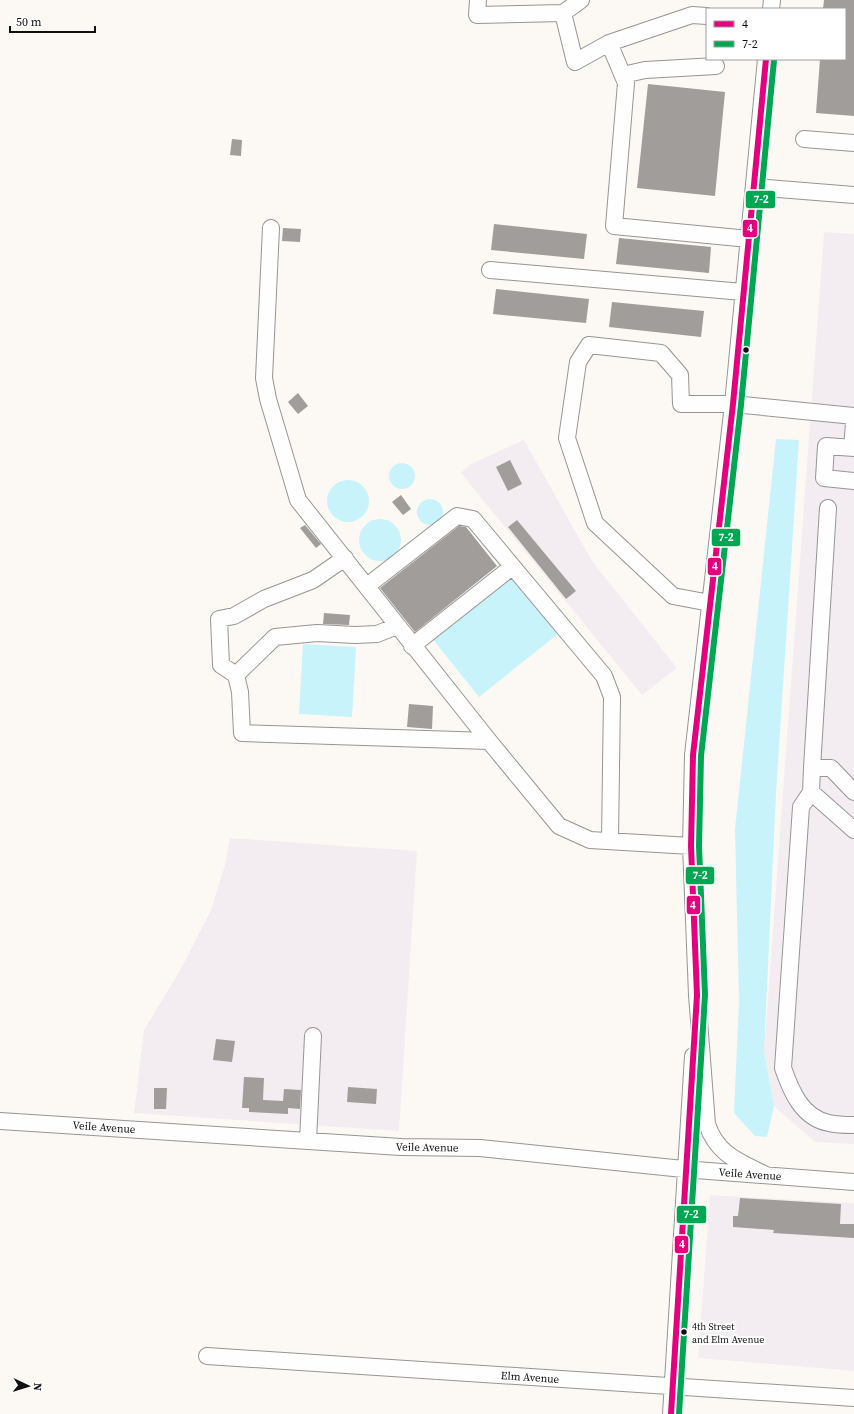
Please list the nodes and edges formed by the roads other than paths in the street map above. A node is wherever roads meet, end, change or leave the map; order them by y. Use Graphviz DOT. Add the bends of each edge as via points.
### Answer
graph roads {
  1 [pos="478,0"];
  2 [pos="581,0"];
  3 [pos="563,13"];
  4 [pos="706,16"];
  5 [pos="609,43"];
  6 [pos="766,60"];
  7 [pos="716,66"];
  8 [pos="623,75"];
  9 [pos="804,139"];
  10 [pos="854,143"];
  11 [pos="754,187"];
  12 [pos="854,195"];
  13 [pos="271,228"];
  14 [pos="749,239"];
  15 [pos="490,270"];
  16 [pos="743,292"];
  17 [pos="733,404"];
  18 [pos="854,416"];
  19 [pos="854,424"];
  20 [pos="853,448"];
  21 [pos="854,481"];
  22 [pos="828,508"];
  23 [pos="345,558"];
  24 [pos="512,567"];
  25 [pos="367,586"];
  26 [pos="710,603"];
  27 [pos="397,626"];
  28 [pos="412,646"];
  29 [pos="236,675"];
  30 [pos="489,742"];
  31 [pos="812,768"];
  32 [pos="811,792"];
  33 [pos="854,792"];
  34 [pos="854,830"];
  35 [pos="610,840"];
  36 [pos="691,846"];
  37 [pos="697,995"];
  38 [pos="313,1036"];
  39 [pos="0,1121"];
  40 [pos="854,1125"];
  41 [pos="308,1141"];
  42 [pos="687,1169"];
  43 [pos="766,1175"];
  44 [pos="854,1182"];
  45 [pos="206,1356"];
  46 [pos="672,1386"];
  47 [pos="854,1398"];
  48 [pos="671,1414"];
  1 -- 3 [label="street" via="477,15"];
  2 -- 3 [label="street"];
  3 -- 5 [label="street" via="575,62"];
  4 -- 5 [label="street" via="692,15"];
  5 -- 8 [label="street"];
  6 -- 11 [label="street"];
  7 -- 8 [label="street" via="645,70"];
  8 -- 14 [label="street" via="626,83 614,226"];
  9 -- 10 [label="street"];
  11 -- 12 [label="street"];
  11 -- 14 [label="street"];
  13 -- 23 [label="street" via="264,378 268,398 298,500"];
  14 -- 16 [label="street"];
  15 -- 16 [label="street"];
  16 -- 17 [label="street"];
  17 -- 18 [label="street"];
  17 -- 26 [label="street"];
  17 -- 26 [label="street" via="681,404 680,375 661,353 589,345 578,362 567,438 595,523 673,596"];
  19 -- 20 [label="street"];
  20 -- 21 [label="street" via="826,446 824,478"];
  22 -- 31 [label="street"];
  23 -- 25 [label="street"];
  23 -- 29 [label="street" via="313,580 264,599 234,616 219,619 221,665"];
  24 -- 25 [label="street" via="474,519 457,516"];
  24 -- 28 [label="street"];
  24 -- 35 [label="street" via="604,676 612,697"];
  25 -- 27 [label="street"];
  26 -- 36 [label="street" via="693,755"];
  27 -- 28 [label="street"];
  27 -- 29 [label="street" via="377,634 317,633 275,637"];
  28 -- 30 [label="street"];
  29 -- 30 [label="street" via="240,692 242,733"];
  30 -- 35 [label="street" via="559,826 590,840"];
  31 -- 32 [label="street"];
  31 -- 33 [label="street" via="830,768"];
  32 -- 34 [label="street"];
  32 -- 40 [label="street" via="801,807 783,1068 790,1090 806,1112 828,1123"];
  35 -- 36 [label="street"];
  36 -- 37 [label="street"];
  37 -- 42 [label="street"];
  37 -- 43 [label="street" via="707,1124 710,1134 729,1157"];
  38 -- 41 [label="street"];
  39 -- 41 [label="street, Veile Avenue"];
  41 -- 42 [label="street, Veile Avenue" via="401,1147 480,1148"];
  42 -- 43 [label="street, Veile Avenue"];
  42 -- 46 [label="street"];
  43 -- 44 [label="street, Veile Avenue"];
  45 -- 46 [label="street, Elm Avenue"];
  46 -- 47 [label="street, Elm Avenue"];
  46 -- 48 [label="street"];
}
